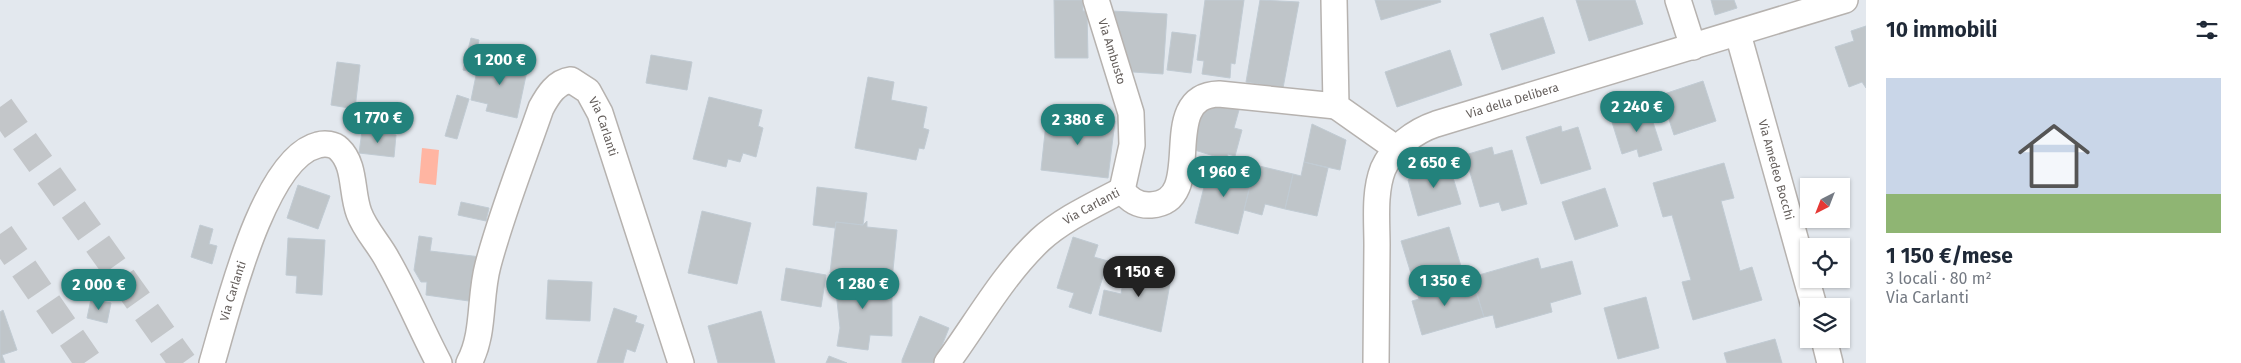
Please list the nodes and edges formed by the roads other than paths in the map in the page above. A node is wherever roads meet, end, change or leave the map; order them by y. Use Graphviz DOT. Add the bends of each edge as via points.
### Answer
graph roads {
  1 [pos="1096,0"];
  2 [pos="1334,0"];
  3 [pos="1678,0"];
  4 [pos="1845,0"];
  5 [pos="1738,34"];
  6 [pos="1693,47"];
  7 [pos="1336,106"];
  8 [pos="1397,149"];
  9 [pos="1122,190"];
  10 [pos="1812,298"];
  11 [pos="1826,348"];
  12 [pos="212,363"];
  13 [pos="438,363"];
  14 [pos="469,363"];
  15 [pos="681,363"];
  16 [pos="948,363"];
  17 [pos="1376,363"];
  18 [pos="1830,363"];
  1 -- 9 [label="street, Via Ambusto" via="1131,113 1132,146"];
  2 -- 7 [label="street"];
  3 -- 6 [label="street"];
  4 -- 5 [label="street, Via della Delibera"];
  5 -- 6 [label="street, Via della Delibera"];
  5 -- 10 [label="street, Via Amedeo Bocchi"];
  6 -- 8 [label="street, Via della Delibera" via="1428,126"];
  7 -- 8 [label="street"];
  7 -- 9 [label="street, Via Carlanti" via="1219,94 1204,96 1197,100 1187,116 1180,177 1174,193 1166,201 1145,205 1135,202"];
  8 -- 17 [label="street, Via della Delibera" via="1384,168 1378,195"];
  9 -- 16 [label="street, Via Carlanti" via="1041,239 1013,270"];
  11 -- 18 [label="street"];
  12 -- 13 [label="street, Via Carlanti" via="250,240 273,190 296,157 326,143 338,147 344,154 350,166 359,215 390,264"];
  14 -- 15 [label="street, Via Carlanti" via="480,331 487,266 541,108 555,87 571,80 588,91 600,114"];
}
